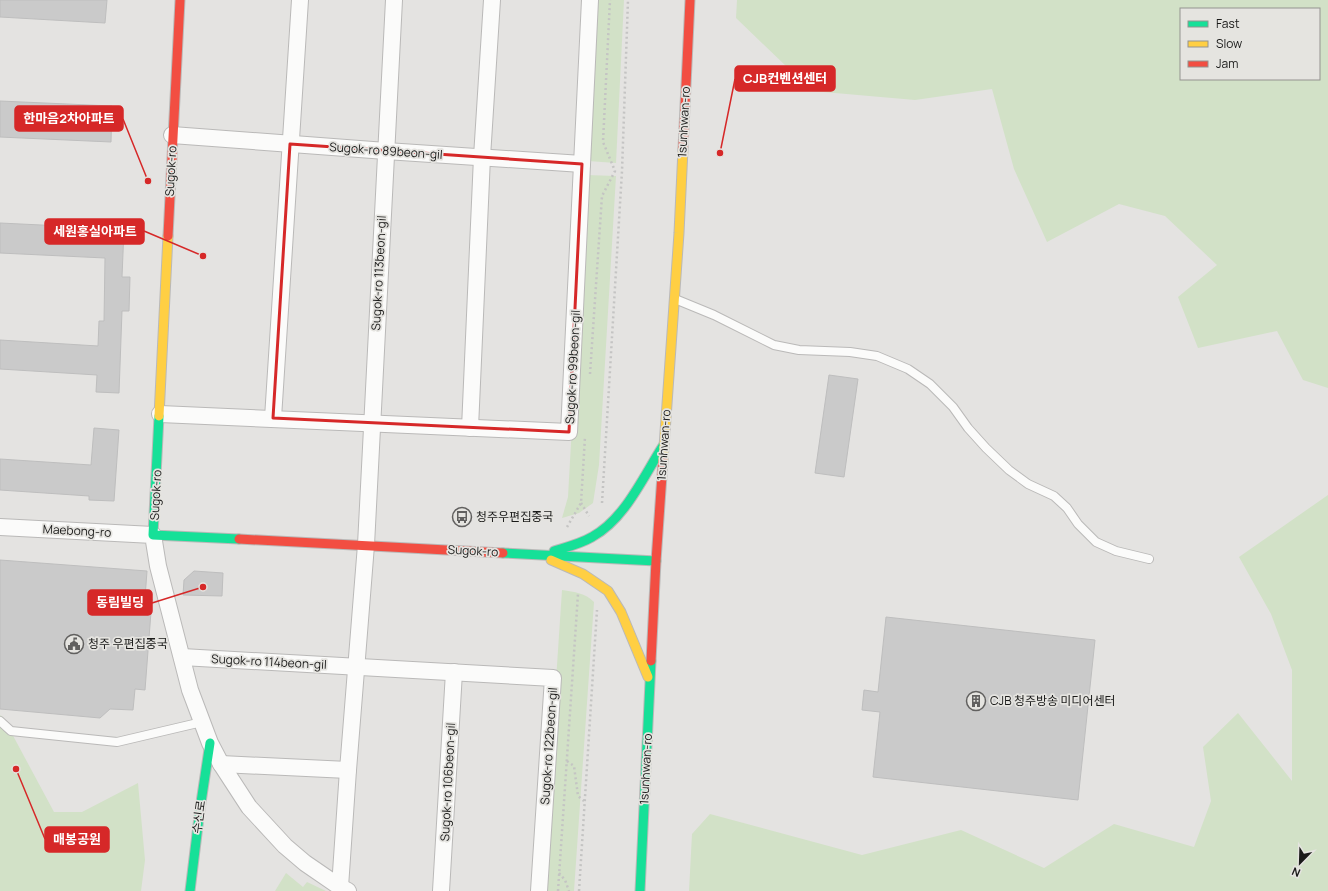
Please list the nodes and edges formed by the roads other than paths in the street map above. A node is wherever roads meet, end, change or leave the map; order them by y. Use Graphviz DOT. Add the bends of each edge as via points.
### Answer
graph roads {
  1 [pos="180,0"];
  2 [pos="394,0"];
  3 [pos="590,0"];
  4 [pos="690,0"];
  5 [pos="300,2"];
  6 [pos="492,4"];
  7 [pos="172,135"];
  8 [pos="290,144"];
  9 [pos="386,151"];
  10 [pos="482,157"];
  11 [pos="582,164"];
  12 [pos="674,299"];
  13 [pos="160,414"];
  14 [pos="273,418"];
  15 [pos="371,423"];
  16 [pos="470,428"];
  17 [pos="664,444"];
  18 [pos="0,526"];
  19 [pos="154,535"];
  20 [pos="366,545"];
  21 [pos="541,555"];
  22 [pos="1149,559"];
  23 [pos="656,561"];
  24 [pos="182,657"];
  25 [pos="356,667"];
  26 [pos="454,672"];
  27 [pos="650,683"];
  28 [pos="0,721"];
  29 [pos="202,722"];
  30 [pos="210,743"];
  31 [pos="221,764"];
  32 [pos="348,770"];
  33 [pos="344,889"];
  34 [pos="190,891"];
  35 [pos="441,891"];
  36 [pos="539,891"];
  37 [pos="640,891"];
  1 -- 7 [label="street, Sugok-ro"];
  2 -- 9 [label="street, Sugok-ro 113beon-gil"];
  3 -- 11 [label="street"];
  4 -- 12 [label="street, 1sunhwan-ro"];
  5 -- 8 [label="street"];
  6 -- 10 [label="street"];
  7 -- 8 [label="street, Sugok-ro 89beon-gil"];
  7 -- 13 [label="street, Sugok-ro"];
  8 -- 9 [label="street, Sugok-ro 89beon-gil"];
  8 -- 14 [label="street"];
  9 -- 10 [label="street, Sugok-ro 89beon-gil"];
  9 -- 15 [label="street, Sugok-ro 113beon-gil"];
  10 -- 11 [label="street, Sugok-ro 89beon-gil"];
  10 -- 16 [label="street"];
  11 -- 16 [label="street, Sugok-ro 99beon-gil" via="570,432"];
  12 -- 17 [label="street, 1sunhwan-ro"];
  12 -- 22 [label="lane" via="714,315 774,345 799,350 877,356 908,369 935,388 986,448 1009,470 1028,484 1054,496 1096,542"];
  13 -- 14 [label="street, Sugok-ro 99beon-gil"];
  13 -- 19 [label="street, Sugok-ro"];
  14 -- 15 [label="street, Sugok-ro 99beon-gil"];
  15 -- 16 [label="street, Sugok-ro 99beon-gil"];
  15 -- 20 [label="street, Sugok-ro 113beon-gil"];
  17 -- 21 [label="street" via="619,514 598,534"];
  17 -- 23 [label="street, 1sunhwan-ro"];
  18 -- 19 [label="street, Maebong-ro"];
  19 -- 20 [label="street, Sugok-ro"];
  19 -- 24 [label="street" via="158,566"];
  20 -- 21 [label="street, Sugok-ro"];
  20 -- 25 [label="street"];
  21 -- 23 [label="street, Sugok-ro"];
  21 -- 27 [label="street" via="583,574 608,591 621,612"];
  23 -- 27 [label="street, 1sunhwan-ro"];
  24 -- 25 [label="street, Sugok-ro 114beon-gil"];
  24 -- 29 [label="street" via="190,690"];
  25 -- 26 [label="street, Sugok-ro 122beon-gil"];
  25 -- 32 [label="street"];
  26 -- 35 [label="street, Sugok-ro 106beon-gil"];
  26 -- 36 [label="street, Sugok-ro 122beon-gil" via="553,678"];
  27 -- 37 [label="street, 1sunhwan-ro"];
  28 -- 29 [label="lane" via="11,731 117,742"];
  29 -- 30 [label="street"];
  30 -- 31 [label="street"];
  30 -- 34 [label="street, 수신로"];
  31 -- 32 [label="street"];
  31 -- 33 [label="street" via="249,807 285,846"];
  32 -- 33 [label="street"];
}
